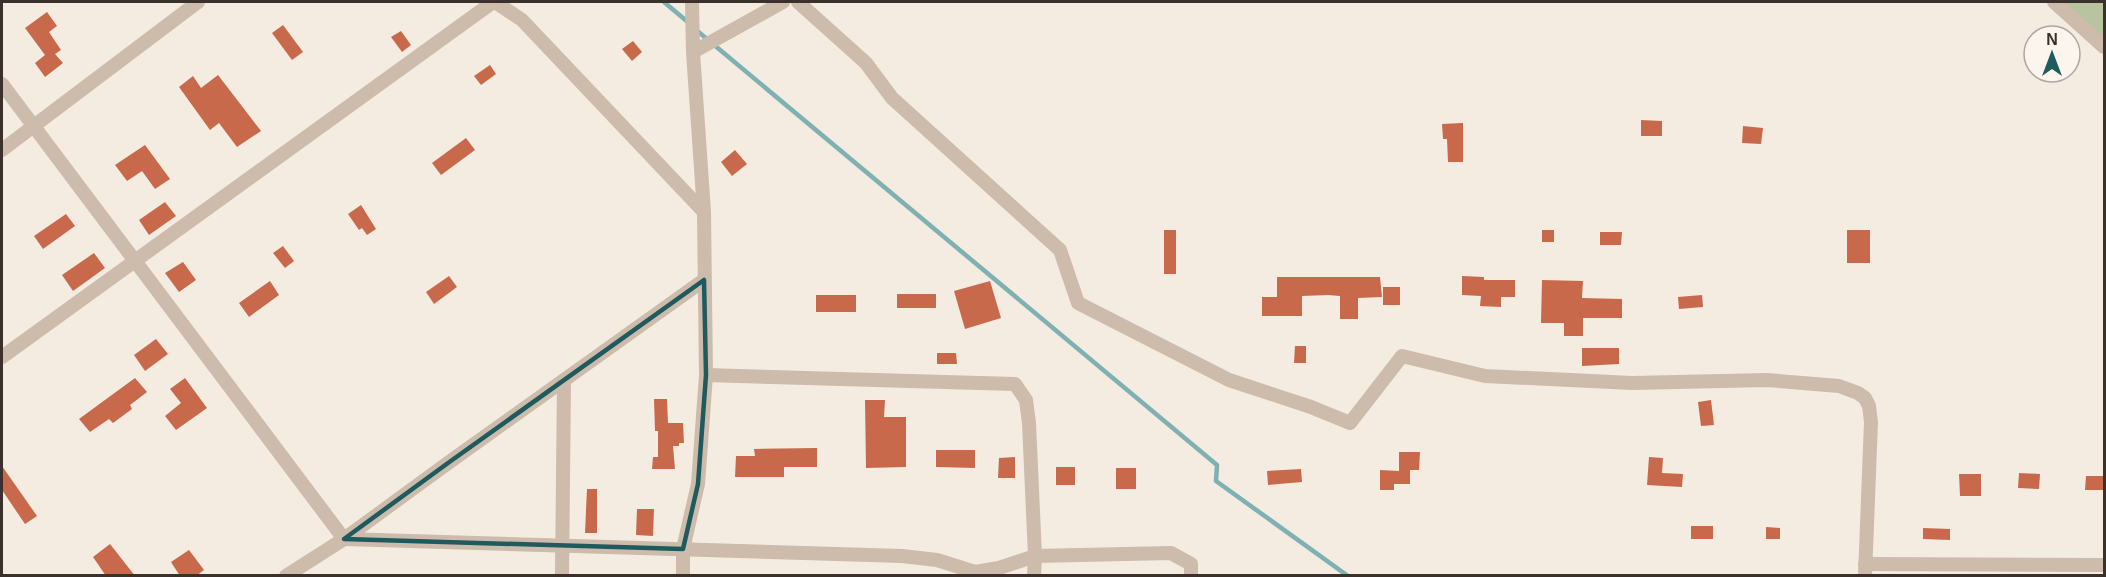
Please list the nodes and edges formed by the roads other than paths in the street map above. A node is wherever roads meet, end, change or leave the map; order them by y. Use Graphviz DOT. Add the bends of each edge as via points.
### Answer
graph roads {
  1 [pos="198,2"];
  2 [pos="494,2"];
  3 [pos="692,2"];
  4 [pos="783,2"];
  5 [pos="798,2"];
  6 [pos="2054,2"];
  7 [pos="2104,47"];
  8 [pos="693,52"];
  9 [pos="2,84"];
  10 [pos="33,127"];
  11 [pos="2,150"];
  12 [pos="704,212"];
  13 [pos="134,261"];
  14 [pos="704,280"];
  15 [pos="2,357"];
  16 [pos="706,375"];
  17 [pos="564,380"];
  18 [pos="344,539"];
  19 [pos="563,546"];
  20 [pos="683,549"];
  21 [pos="1035,556"];
  22 [pos="2104,564"];
  23 [pos="1191,570"];
  24 [pos="1865,570"];
  25 [pos="286,576"];
  26 [pos="562,576"];
  27 [pos="682,576"];
  28 [pos="1034,576"];
  29 [pos="1201,576"];
  1 -- 10 [label="street"];
  2 -- 12 [label="street" via="522,20"];
  2 -- 13 [label="street"];
  3 -- 8 [label="street"];
  4 -- 8 [label="street"];
  5 -- 24 [label="street" via="866,63 892,98 1060,250 1078,303 1229,380 1350,423 1402,356 1485,376 1632,383 1767,380 1839,386 1858,393 1869,406 1871,422"];
  6 -- 7 [label="street"];
  8 -- 12 [label="street"];
  9 -- 10 [label="street"];
  10 -- 11 [label="street"];
  10 -- 13 [label="street"];
  12 -- 14 [label="street"];
  13 -- 15 [label="street"];
  13 -- 18 [label="street"];
  14 -- 16 [label="street"];
  14 -- 17 [label="street"];
  16 -- 20 [label="street" via="698,484"];
  16 -- 21 [label="street" via="1016,384 1026,400 1029,423"];
  17 -- 18 [label="street"];
  17 -- 19 [label="street"];
  18 -- 19 [label="street"];
  18 -- 25 [label="street"];
  19 -- 20 [label="street"];
  19 -- 26 [label="street"];
  20 -- 21 [label="street" via="902,556 937,560 975,572"];
  20 -- 27 [label="street"];
  21 -- 23 [label="street" via="1171,554"];
  21 -- 28 [label="street"];
  22 -- 24 [label="street"];
  23 -- 29 [label="street"];
}
